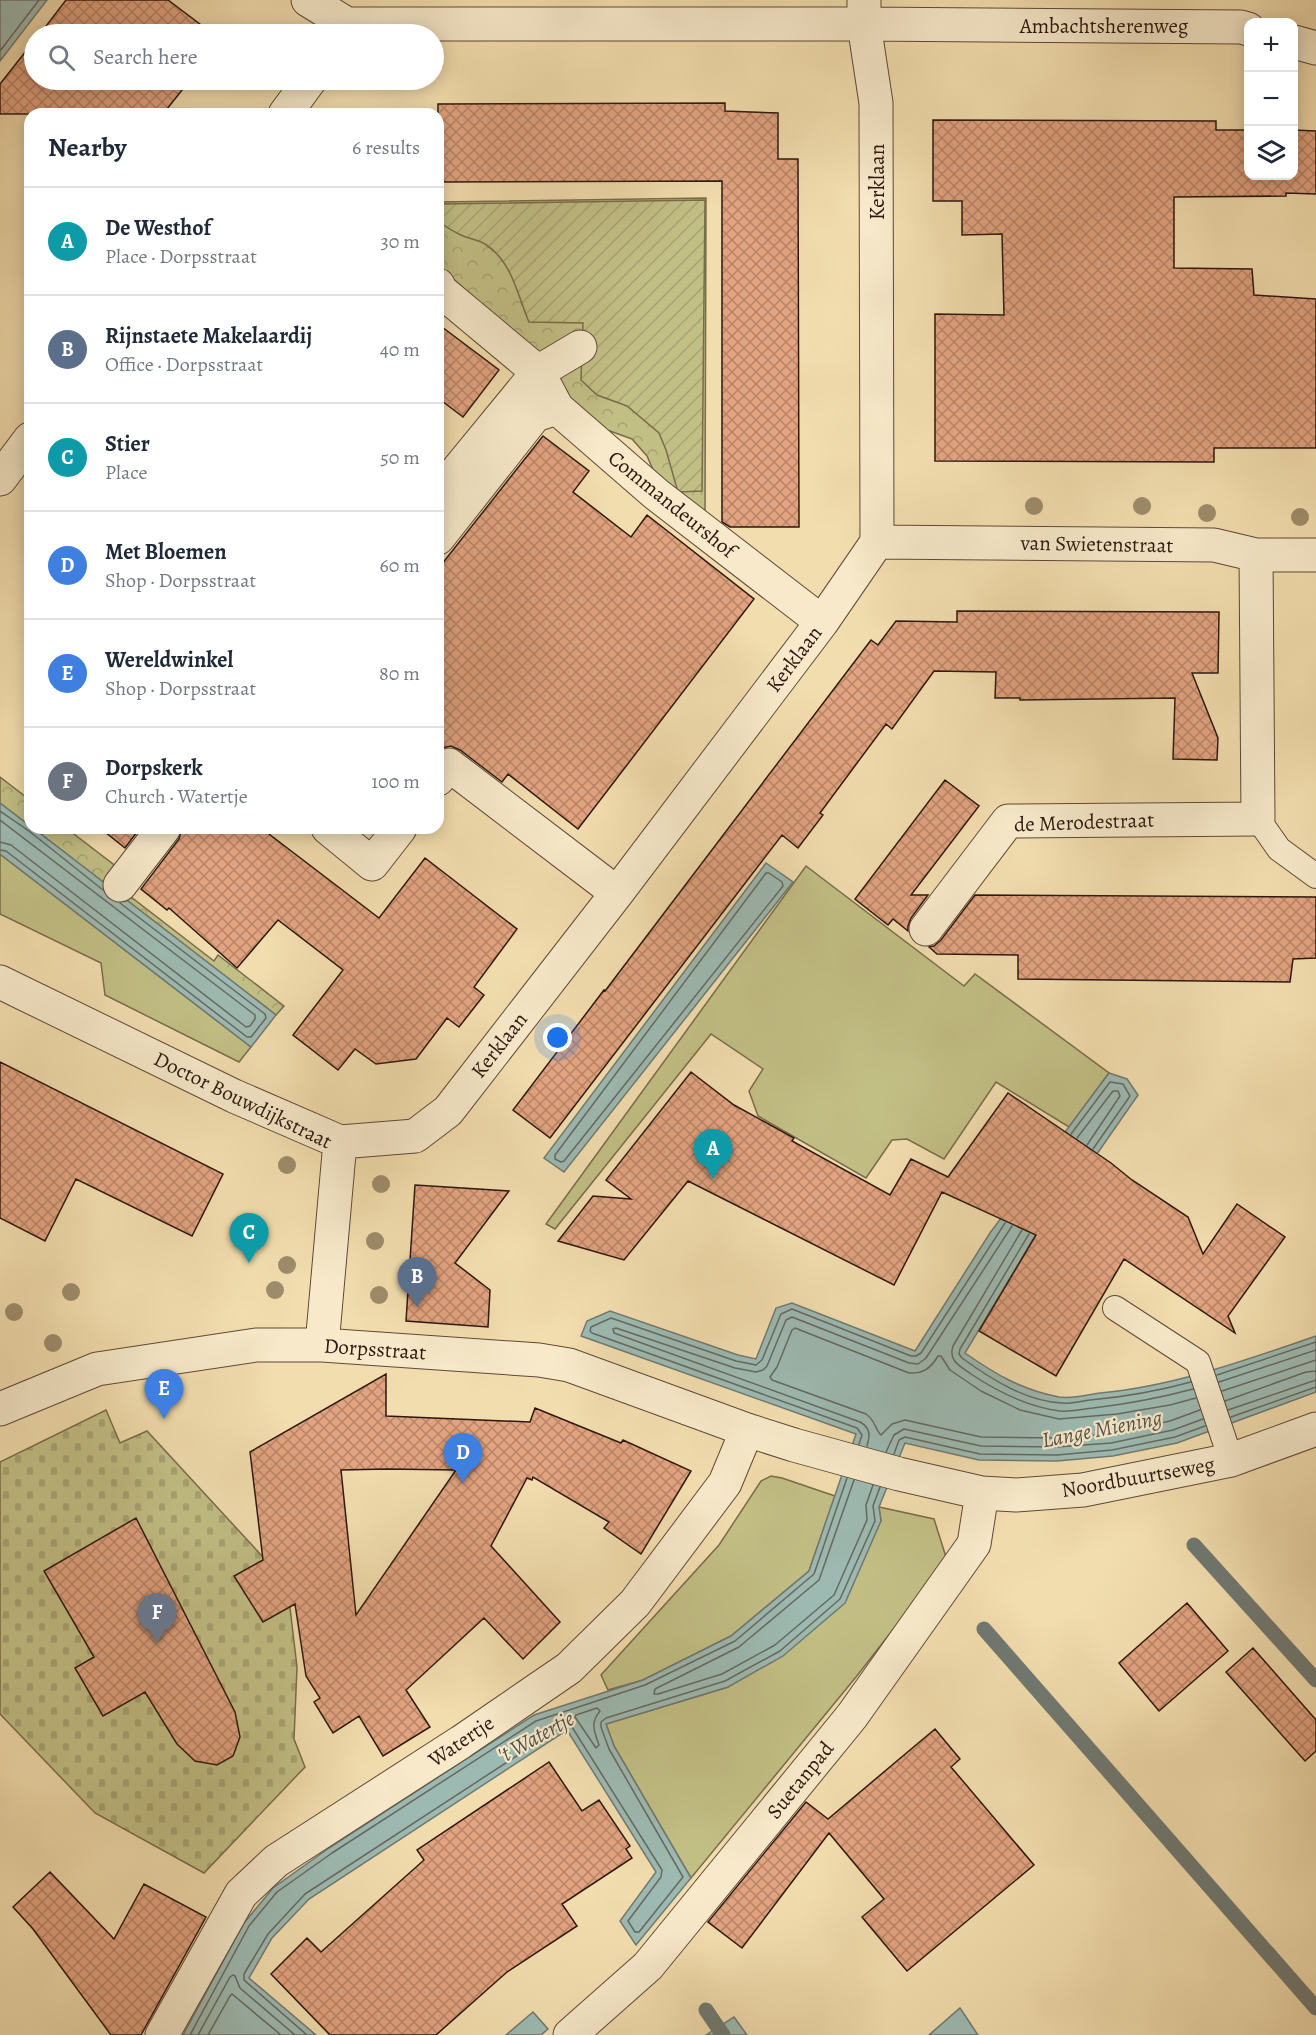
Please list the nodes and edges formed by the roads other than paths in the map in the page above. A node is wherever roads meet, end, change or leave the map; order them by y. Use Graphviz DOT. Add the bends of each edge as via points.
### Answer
graph roads {
  1 [pos="308,0"];
  2 [pos="864,12"];
  3 [pos="337,24"];
  4 [pos="444,26"];
  5 [pos="1244,28"];
  6 [pos="1298,43"];
  7 [pos="1316,48"];
  8 [pos="303,90"];
  9 [pos="289,108"];
  10 [pos="444,292"];
  11 [pos="580,347"];
  12 [pos="538,372"];
  13 [pos="557,408"];
  14 [pos="497,442"];
  15 [pos="24,447"];
  16 [pos="0,479"];
  17 [pos="444,489"];
  18 [pos="444,528"];
  19 [pos="877,542"];
  20 [pos="1256,555"];
  21 [pos="1316,555"];
  22 [pos="822,622"];
  23 [pos="444,771"];
  24 [pos="1258,819"];
  25 [pos="159,834"];
  26 [pos="335,834"];
  27 [pos="395,834"];
  28 [pos="1316,876"];
  29 [pos="120,885"];
  30 [pos="617,893"];
  31 [pos="926,929"];
  32 [pos="0,982"];
  33 [pos="340,1142"];
  34 [pos="1114,1308"];
  35 [pos="322,1345"];
  36 [pos="0,1409"];
  37 [pos="1316,1429"];
  38 [pos="747,1430"];
  39 [pos="1228,1450"];
  40 [pos="982,1494"];
  41 [pos="162,2035"];
  42 [pos="570,2035"];
  1 -- 3 [label="street"];
  2 -- 4 [label="street, Ambachtsherenweg"];
  2 -- 5 [label="street, Ambachtsherenweg"];
  2 -- 19 [label="street, Kerklaan" via="876,103"];
  6 -- 7 [label="street"];
  8 -- 9 [label="street"];
  10 -- 12 [label="street, Commandeurshof"];
  11 -- 12 [label="street"];
  12 -- 13 [label="street, Commandeurshof"];
  12 -- 14 [label="street"];
  13 -- 14 [label="street" via="535,415"];
  13 -- 22 [label="street, Commandeurshof" via="656,494"];
  14 -- 17 [label="street"];
  14 -- 18 [label="street"];
  15 -- 16 [label="street"];
  19 -- 20 [label="street, van Swietenstraat" via="1214,545"];
  19 -- 22 [label="street, Kerklaan"];
  20 -- 21 [label="street, van Swietenstraat"];
  20 -- 24 [label="street"];
  22 -- 30 [label="street, Kerklaan"];
  23 -- 30 [label="street" via="449,765"];
  24 -- 28 [label="lane" via="1279,849"];
  24 -- 31 [label="street, de Merodestraat" via="1008,821"];
  25 -- 29 [label="street"];
  26 -- 27 [label="street" via="372,864"];
  30 -- 33 [label="street, Kerklaan" via="448,1111 415,1136"];
  32 -- 33 [label="street, Doctor Bouwdijkstraat" via="234,1096"];
  33 -- 35 [label="street, Doctor Bouwdijkstraat"];
  34 -- 39 [label="lane" via="1198,1362"];
  35 -- 36 [label="street, Dorpsstraat" via="256,1345 97,1369"];
  35 -- 38 [label="street, Dorpsstraat" via="568,1365"];
  37 -- 39 [label="street, Noordbuurtseweg"];
  38 -- 40 [label="street, Noordbuurtseweg" via="837,1458"];
  38 -- 41 [label="street, Watertje" via="725,1483 698,1520 635,1603 569,1668 276,1861 241,1894"];
  39 -- 40 [label="street, Noordbuurtseweg" via="1083,1490"];
  40 -- 42 [label="street, Suetanpad" via="974,1544 852,1716 648,1966"];
}
